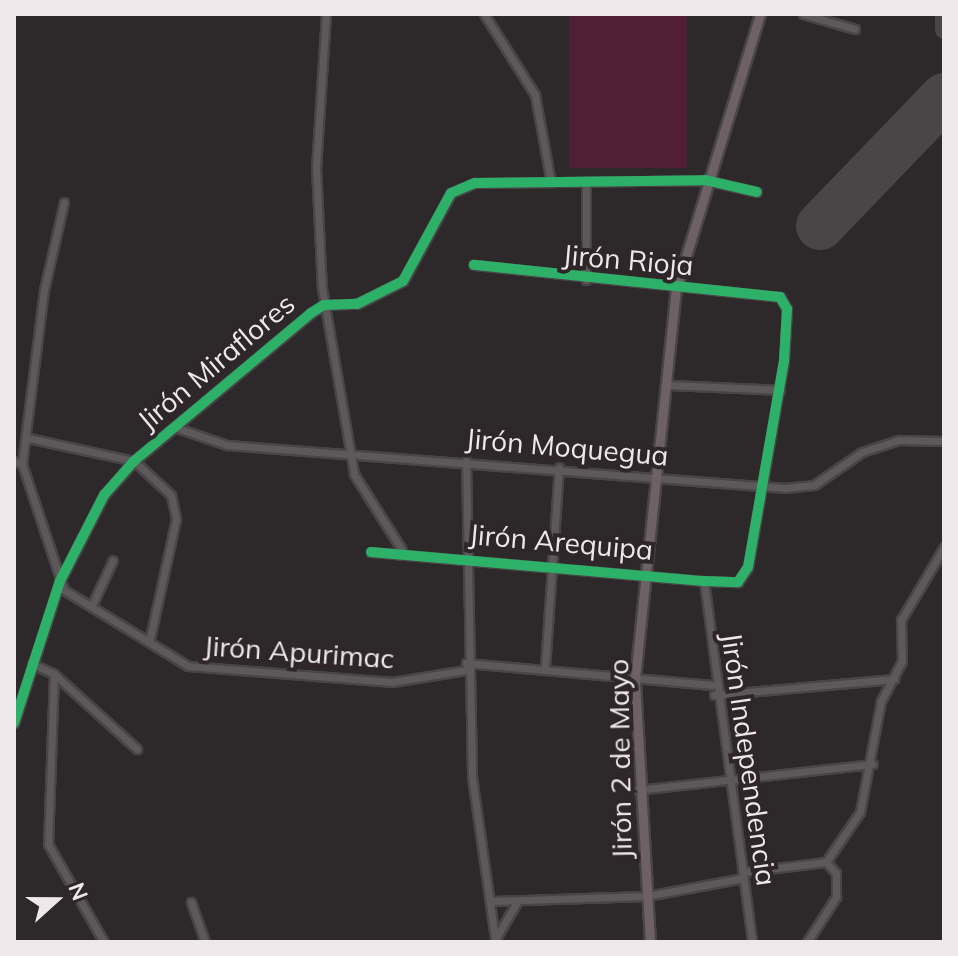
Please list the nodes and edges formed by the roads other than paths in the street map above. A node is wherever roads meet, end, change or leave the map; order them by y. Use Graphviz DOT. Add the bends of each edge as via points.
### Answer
graph roads {
  1 [pos="326,14"];
  2 [pos="484,14"];
  3 [pos="760,14"];
  4 [pos="803,14"];
  5 [pos="855,29"];
  6 [pos="705,180"];
  7 [pos="551,183"];
  8 [pos="586,184"];
  9 [pos="757,192"];
  10 [pos="64,202"];
  11 [pos="474,265"];
  12 [pos="586,280"];
  13 [pos="676,289"];
  14 [pos="324,305"];
  15 [pos="667,385"];
  16 [pos="780,390"];
  17 [pos="177,428"];
  18 [pos="28,438"];
  19 [pos="944,441"];
  20 [pos="350,453"];
  21 [pos="134,461"];
  22 [pos="466,461"];
  23 [pos="18,462"];
  24 [pos="559,467"];
  25 [pos="662,476"];
  26 [pos="761,484"];
  27 [pos="944,547"];
  28 [pos="402,550"];
  29 [pos="371,552"];
  30 [pos="464,557"];
  31 [pos="113,560"];
  32 [pos="549,564"];
  33 [pos="649,574"];
  34 [pos="60,581"];
  35 [pos="704,581"];
  36 [pos="93,603"];
  37 [pos="150,638"];
  38 [pos="32,664"];
  39 [pos="466,666"];
  40 [pos="545,667"];
  41 [pos="54,674"];
  42 [pos="635,678"];
  43 [pos="894,679"];
  44 [pos="712,685"];
  45 [pos="714,695"];
  46 [pos="14,723"];
  47 [pos="137,749"];
  48 [pos="873,764"];
  49 [pos="728,779"];
  50 [pos="637,790"];
  51 [pos="826,862"];
  52 [pos="743,875"];
  53 [pos="647,896"];
  54 [pos="493,901"];
  55 [pos="191,902"];
  56 [pos="517,902"];
  57 [pos="495,941"];
  58 [pos="104,942"];
  59 [pos="205,942"];
  60 [pos="650,942"];
  61 [pos="752,942"];
  62 [pos="807,942"];
  1 -- 14 [label="street" via="316,167"];
  2 -- 7 [label="street" via="535,95"];
  3 -- 6 [label="main road, Jirón 2 de Mayo"];
  4 -- 5 [label="street"];
  6 -- 8 [label="street, Jirón Miraflores"];
  6 -- 9 [label="street, Jirón Miraflores"];
  6 -- 13 [label="main road, Jirón 2 de Mayo"];
  7 -- 8 [label="street, Jirón Miraflores"];
  7 -- 14 [label="street, Jirón Miraflores" via="460,187 436,214 403,281 357,304"];
  8 -- 12 [label="street"];
  10 -- 18 [label="street" via="44,290"];
  11 -- 12 [label="street, Jirón Rioja"];
  12 -- 13 [label="street, Jirón Rioja"];
  13 -- 15 [label="main road, Jirón 2 de Mayo"];
  13 -- 16 [label="street, Jirón Rioja" via="780,297 787,309"];
  14 -- 17 [label="street, Jirón Miraflores"];
  14 -- 20 [label="street"];
  15 -- 16 [label="street"];
  15 -- 25 [label="main road, Jirón 2 de Mayo"];
  16 -- 26 [label="street"];
  17 -- 20 [label="street, Jirón Moquegua" via="227,445"];
  17 -- 21 [label="street, Jirón Miraflores"];
  18 -- 21 [label="street"];
  18 -- 23 [label="street"];
  19 -- 26 [label="street, Jirón Moquegua" via="885,444 814,485"];
  20 -- 22 [label="street, Jirón Moquegua"];
  20 -- 28 [label="street" via="363,495 386,516"];
  21 -- 34 [label="street, Jirón Miraflores" via="104,495"];
  21 -- 37 [label="street" via="161,480 175,507"];
  22 -- 24 [label="street, Jirón Moquegua"];
  22 -- 30 [label="street"];
  23 -- 34 [label="street"];
  24 -- 25 [label="street, Jirón Moquegua"];
  24 -- 32 [label="street"];
  25 -- 26 [label="street, Jirón Moquegua"];
  25 -- 33 [label="main road, Jirón 2 de Mayo"];
  26 -- 35 [label="street, Jirón Arequipa" via="744,577"];
  27 -- 43 [label="street" via="901,620 903,650"];
  28 -- 29 [label="street, Jirón Arequipa"];
  28 -- 30 [label="street, Jirón Arequipa"];
  30 -- 32 [label="street, Jirón Arequipa"];
  30 -- 39 [label="street"];
  31 -- 36 [label="street"];
  32 -- 33 [label="street, Jirón Arequipa"];
  32 -- 40 [label="street"];
  33 -- 35 [label="street, Jirón Arequipa"];
  33 -- 42 [label="main road, Jirón 2 de Mayo"];
  34 -- 36 [label="street, Jirón Apurimac"];
  34 -- 38 [label="street, Jirón Miraflores"];
  35 -- 44 [label="street, Jirón Independencia"];
  36 -- 37 [label="street, Jirón Apurimac"];
  37 -- 39 [label="street, Jirón Apurimac" via="199,669 392,682"];
  38 -- 41 [label="street"];
  38 -- 46 [label="street, Jirón Miraflores"];
  39 -- 40 [label="street, Jirón Apurimac"];
  39 -- 54 [label="street" via="472,777"];
  40 -- 42 [label="street, Jirón Apurimac"];
  41 -- 47 [label="street"];
  41 -- 58 [label="street" via="48,844"];
  42 -- 44 [label="street, Jirón Apurimac"];
  42 -- 50 [label="main road, Jirón 2 de Mayo"];
  43 -- 45 [label="street"];
  43 -- 48 [label="street" via="881,701"];
  44 -- 45 [label="street, Jirón Independencia"];
  45 -- 49 [label="street, Jirón Independencia"];
  48 -- 49 [label="street"];
  48 -- 51 [label="street" via="860,812"];
  49 -- 50 [label="street"];
  49 -- 52 [label="street, Jirón Independencia"];
  50 -- 53 [label="main road, Jirón 2 de Mayo"];
  51 -- 52 [label="street"];
  51 -- 62 [label="street" via="836,873 836,897"];
  52 -- 53 [label="street"];
  52 -- 61 [label="street, Jirón Independencia"];
  53 -- 56 [label="street"];
  53 -- 60 [label="main road, Jirón 2 de Mayo"];
  54 -- 56 [label="street"];
  54 -- 57 [label="street"];
  55 -- 59 [label="street"];
  56 -- 57 [label="street"];
}
